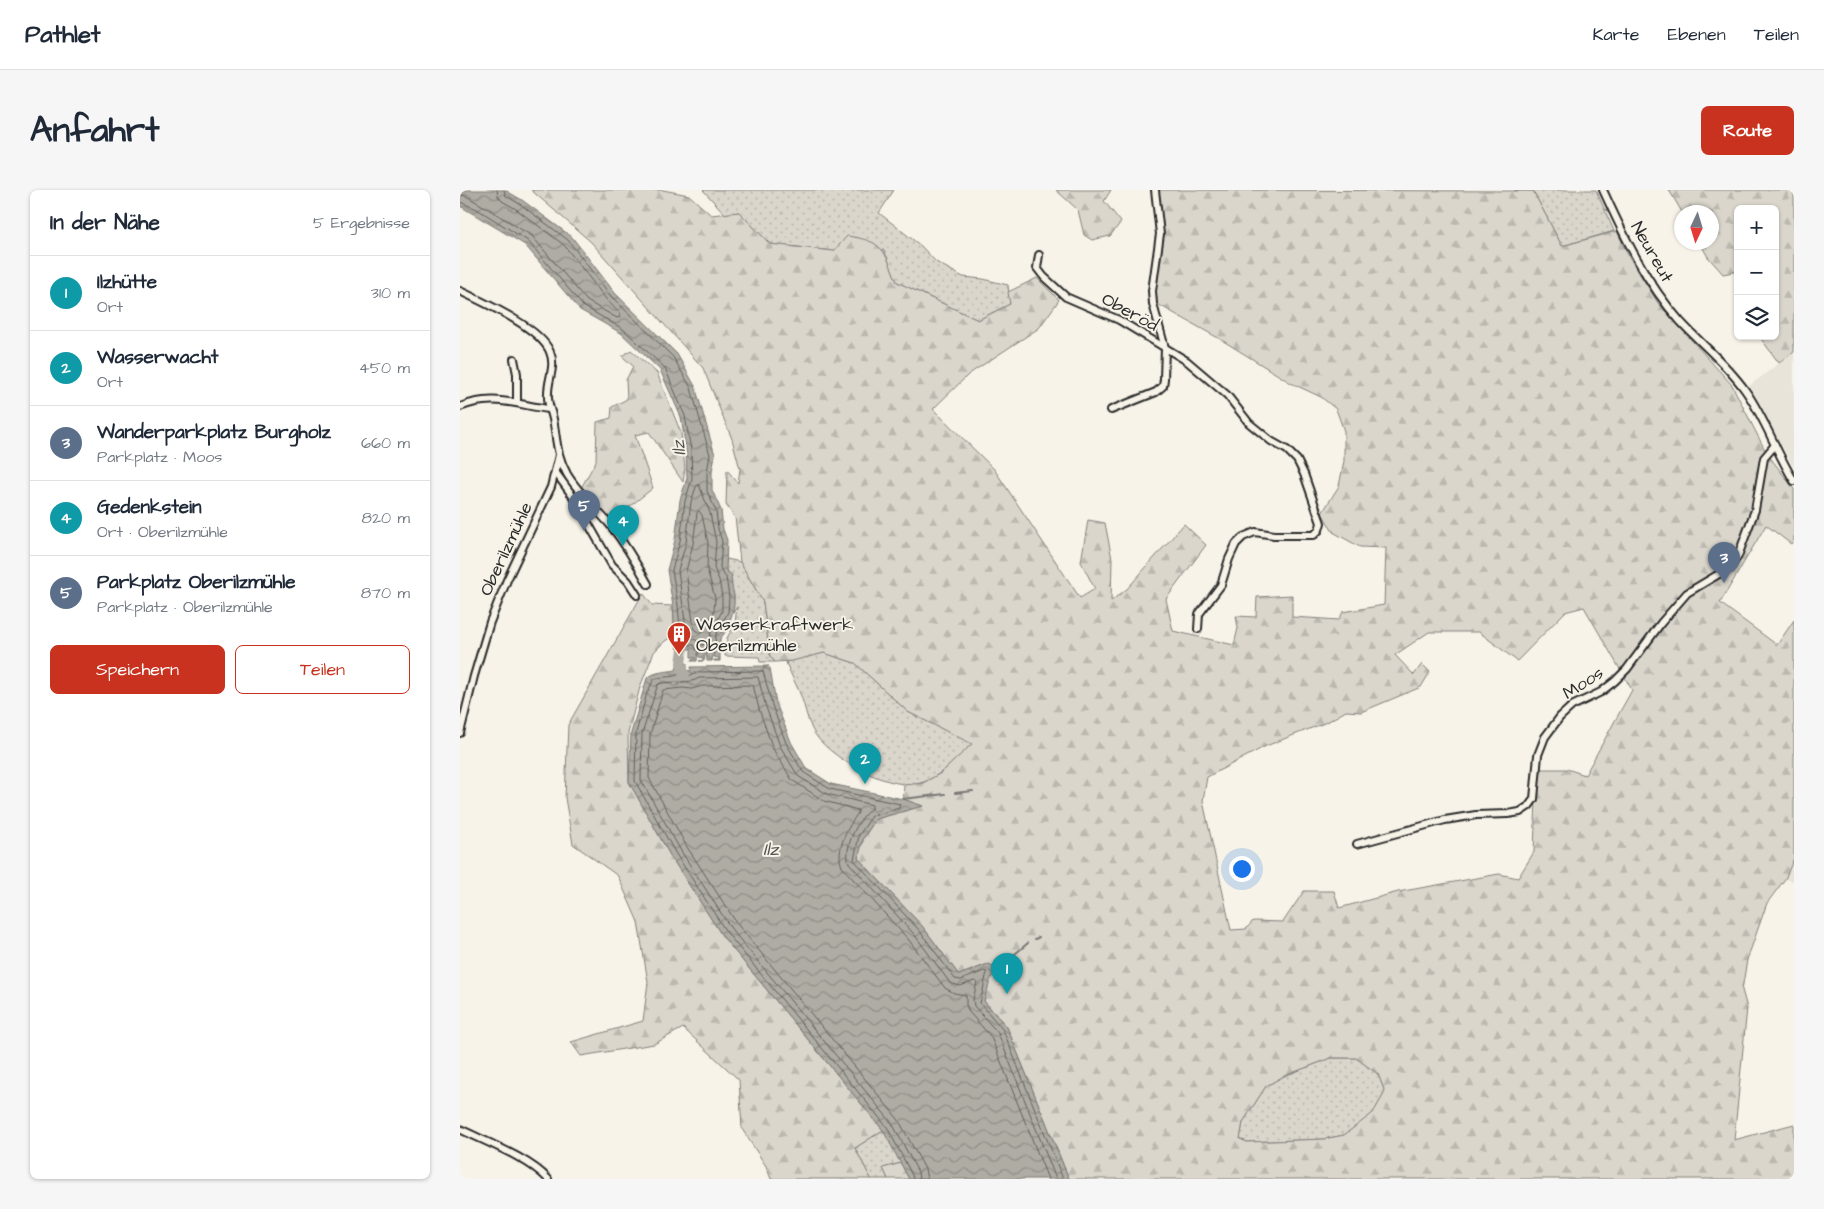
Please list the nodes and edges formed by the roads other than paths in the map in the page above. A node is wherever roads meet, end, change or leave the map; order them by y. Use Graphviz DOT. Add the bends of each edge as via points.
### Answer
graph roads {
  1 [pos="1155,190"];
  2 [pos="1603,190"];
  3 [pos="1039,255"];
  4 [pos="460,291"];
  5 [pos="1164,348"];
  6 [pos="514,359"];
  7 [pos="517,402"];
  8 [pos="460,407"];
  9 [pos="549,410"];
  10 [pos="1111,410"];
  11 [pos="1776,445"];
  12 [pos="559,455"];
  13 [pos="556,473"];
  14 [pos="1794,480"];
  15 [pos="648,584"];
  16 [pos="637,595"];
  17 [pos="1198,629"];
  18 [pos="460,733"];
  19 [pos="1357,844"];
  20 [pos="460,1129"];
  21 [pos="548,1179"];
  1 -- 5 [label="street, Oberöd" via="1160,234 1152,291"];
  2 -- 11 [label="street, Neureut" via="1634,254 1664,301 1745,389"];
  3 -- 5 [label="street, Oberöd" via="1037,268 1066,297 1119,320"];
  4 -- 9 [label="street" via="495,307 528,328 550,350"];
  5 -- 10 [label="street" via="1163,386 1156,392"];
  5 -- 17 [label="street" via="1187,361 1227,395 1250,422 1296,460 1321,523 1314,535 1255,532 1243,536 1229,559 1221,585 1199,614"];
  6 -- 7 [label="street"];
  7 -- 8 [label="street" via="485,400"];
  7 -- 9 [label="street"];
  9 -- 12 [label="street"];
  11 -- 14 [label="street, Neureut"];
  11 -- 19 [label="street, Moos" via="1764,458 1756,510 1738,556 1729,568 1687,593 1615,681 1572,706 1560,717 1545,737 1538,755 1534,799 1529,806 1520,812 1445,820"];
  12 -- 13 [label="street, Oberilzmühle"];
  12 -- 15 [label="street" via="579,492 627,547"];
  13 -- 16 [label="street" via="612,565"];
  13 -- 18 [label="street, Oberilzmühle" via="507,580 485,639"];
  20 -- 21 [label="street" via="526,1162"];
}
